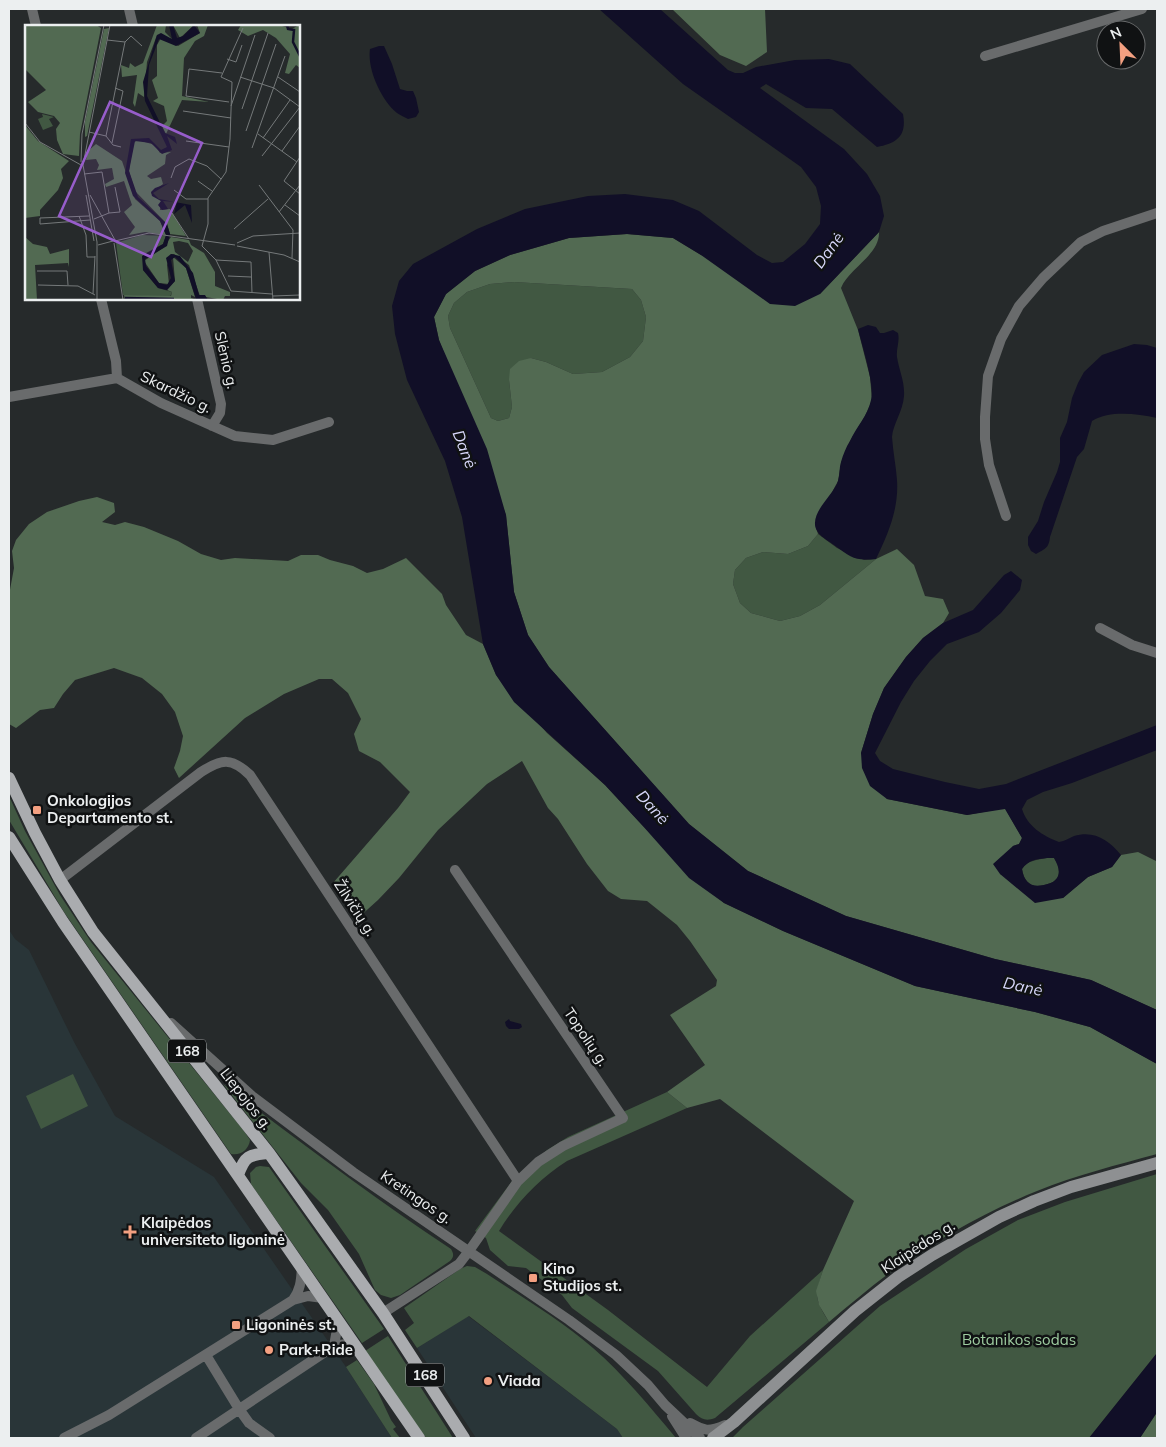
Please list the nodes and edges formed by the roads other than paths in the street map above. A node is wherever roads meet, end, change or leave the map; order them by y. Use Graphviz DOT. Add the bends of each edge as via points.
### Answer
graph roads {
  1 [pos="32,9"];
  2 [pos="129,9"];
  3 [pos="1142,9"];
  4 [pos="36,25"];
  5 [pos="133,25"];
  6 [pos="985,56"];
  7 [pos="1157,212"];
  8 [pos="101,300"];
  9 [pos="197,300"];
  10 [pos="118,378"];
  11 [pos="9,397"];
  12 [pos="329,422"];
  13 [pos="212,426"];
  14 [pos="1006,516"];
  15 [pos="1100,628"];
  16 [pos="1157,653"];
  17 [pos="9,778"];
  18 [pos="9,837"];
  19 [pos="455,870"];
  20 [pos="60,880"];
  21 [pos="153,1008"];
  22 [pos="268,1153"];
  23 [pos="1157,1163"];
  24 [pos="238,1174"];
  25 [pos="518,1181"];
  26 [pos="469,1252"];
  27 [pos="302,1267"];
  28 [pos="323,1298"];
  29 [pos="293,1300"];
  30 [pos="383,1313"];
  31 [pos="334,1315"];
  32 [pos="334,1346"];
  33 [pos="356,1347"];
  34 [pos="206,1355"];
  35 [pos="665,1405"];
  36 [pos="239,1409"];
  37 [pos="680,1418"];
  38 [pos="734,1422"];
  39 [pos="722,1435"];
  40 [pos="64,1438"];
  41 [pos="196,1438"];
  42 [pos="270,1438"];
  43 [pos="419,1438"];
  44 [pos="464,1438"];
  45 [pos="686,1438"];
  46 [pos="700,1438"];
  47 [pos="713,1438"];
  1 -- 4 [label="street"];
  2 -- 5 [label="street"];
  3 -- 6 [label="street"];
  7 -- 14 [label="street" via="1081,242 1042,278 1019,306 1001,339 988,376 985,439 989,465"];
  8 -- 10 [label="street"];
  9 -- 13 [label="street, Slėnio g." via="221,404"];
  10 -- 11 [label="street, Skardžio g."];
  10 -- 13 [label="street, Skardžio g." via="160,403"];
  12 -- 13 [label="street, Skardžio g." via="273,440 234,436"];
  15 -- 16 [label="street" via="1132,645"];
  17 -- 20 [label="main road, Liepojos g. / 168"];
  18 -- 24 [label="main road, 168" via="62,922"];
  19 -- 25 [label="street, Topolių g." via="623,1118 563,1146 538,1162"];
  20 -- 21 [label="main road, Liepojos g. / 168" via="93,932"];
  20 -- 25 [label="street, Žilvičių g." via="201,772 226,762 239,764 250,775"];
  21 -- 22 [label="main road, Liepojos g. / 168"];
  21 -- 26 [label="street, Kretingos g." via="252,1096 353,1172"];
  22 -- 24 [label="main road" via="250,1156 242,1162"];
  22 -- 30 [label="main road, Liepojos g. / 168"];
  23 -- 38 [label="main road, Klaipėdos g." via="1034,1201 932,1255 855,1311"];
  24 -- 27 [label="main road, 168"];
  25 -- 26 [label="street"];
  26 -- 30 [label="street" via="459,1264"];
  26 -- 35 [label="street, Kretingos g." via="596,1340 632,1369"];
  27 -- 28 [label="main road, 168"];
  27 -- 29 [label="street" via="301,1286"];
  28 -- 29 [label="street" via="308,1296"];
  28 -- 31 [label="main road, 168"];
  29 -- 34 [label="street"];
  30 -- 44 [label="main road, Liepojos g. / 168"];
  31 -- 32 [label="street" via="337,1329"];
  31 -- 33 [label="main road, 168"];
  32 -- 33 [label="street" via="346,1344"];
  32 -- 36 [label="street"];
  33 -- 43 [label="main road, 168"];
  34 -- 36 [label="street"];
  34 -- 40 [label="street" via="110,1415"];
  35 -- 37 [label="street, Kretingos g."];
  35 -- 45 [label="street, Kretingos g."];
  36 -- 41 [label="street"];
  36 -- 42 [label="street" via="249,1423"];
  37 -- 38 [label="street, Klaipėdos g." via="710,1431"];
  37 -- 46 [label="street, Kretingos g."];
  38 -- 39 [label="main road, Klaipėdos g."];
  39 -- 47 [label="main road, Klaipėdos g."];
}
